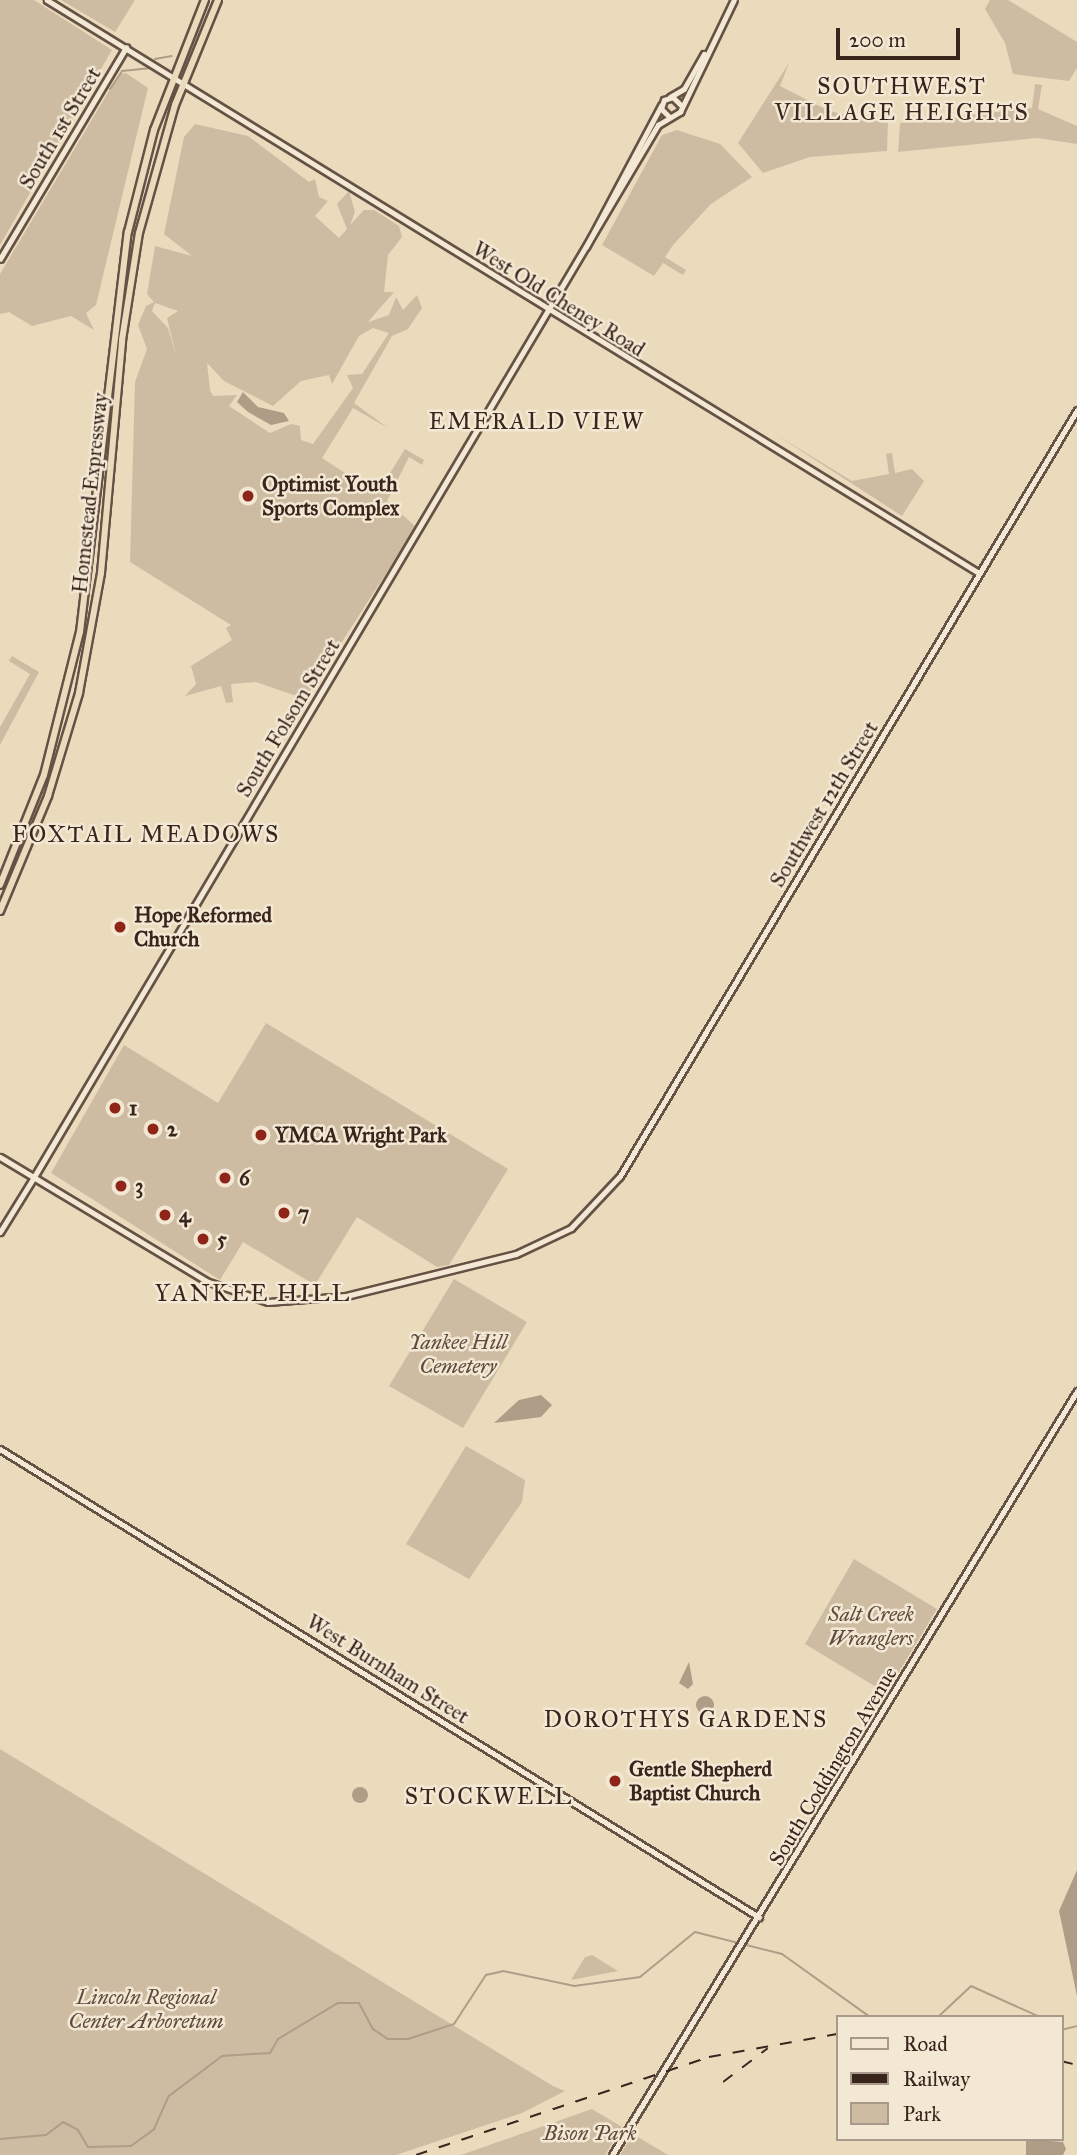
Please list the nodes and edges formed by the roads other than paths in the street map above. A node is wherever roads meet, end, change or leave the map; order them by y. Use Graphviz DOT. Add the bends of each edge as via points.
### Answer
graph roads {
  1 [pos="47,0"];
  2 [pos="205,0"];
  3 [pos="218,0"];
  4 [pos="734,0"];
  5 [pos="126,48"];
  6 [pos="707,50"];
  7 [pos="173,77"];
  8 [pos="183,83"];
  9 [pos="670,97"];
  10 [pos="661,106"];
  11 [pos="681,106"];
  12 [pos="670,117"];
  13 [pos="582,256"];
  14 [pos="0,259"];
  15 [pos="548,312"];
  16 [pos="1077,410"];
  17 [pos="979,573"];
  18 [pos="0,885"];
  19 [pos="0,911"];
  20 [pos="0,1156"];
  21 [pos="34,1177"];
  22 [pos="0,1232"];
  23 [pos="1077,1391"];
  24 [pos="0,1448"];
  25 [pos="759,1917"];
  26 [pos="612,2155"];
  1 -- 5 [label="street, West Old Cheney Road"];
  2 -- 7 [label="highway, Homestead Expressway"];
  3 -- 8 [label="highway, Homestead Expressway"];
  4 -- 6 [label="street"];
  5 -- 7 [label="street, West Old Cheney Road"];
  5 -- 14 [label="street, South 1st Street"];
  6 -- 9 [label="street" via="684,89"];
  6 -- 11 [label="street"];
  7 -- 8 [label="street, West Old Cheney Road"];
  7 -- 18 [label="highway, Homestead Expressway" via="120,270 90,567 71,676 44,775"];
  8 -- 15 [label="street, West Old Cheney Road"];
  8 -- 19 [label="highway, Homestead Expressway" via="132,272 86,660 48,796"];
  9 -- 10 [label="street, South Folsom Street"];
  9 -- 11 [label="street"];
  10 -- 12 [label="street"];
  10 -- 13 [label="street, South Folsom Street"];
  11 -- 12 [label="street, South Folsom Street"];
  12 -- 13 [label="street, South Folsom Street" via="658,125"];
  13 -- 15 [label="street, South Folsom Street"];
  15 -- 17 [label="street, West Old Cheney Road"];
  15 -- 21 [label="street, South Folsom Street"];
  16 -- 17 [label="main road, Southwest 12th Street"];
  17 -- 21 [label="main road, Southwest 12th Street" via="675,1086 593,1209 528,1250 334,1299 290,1304 216,1286"];
  20 -- 21 [label="main road"];
  21 -- 22 [label="main road, South Folsom Street"];
  23 -- 25 [label="street, South Coddington Avenue"];
  24 -- 25 [label="street, West Burnham Street"];
  25 -- 26 [label="street, South Coddington Avenue"];
}
